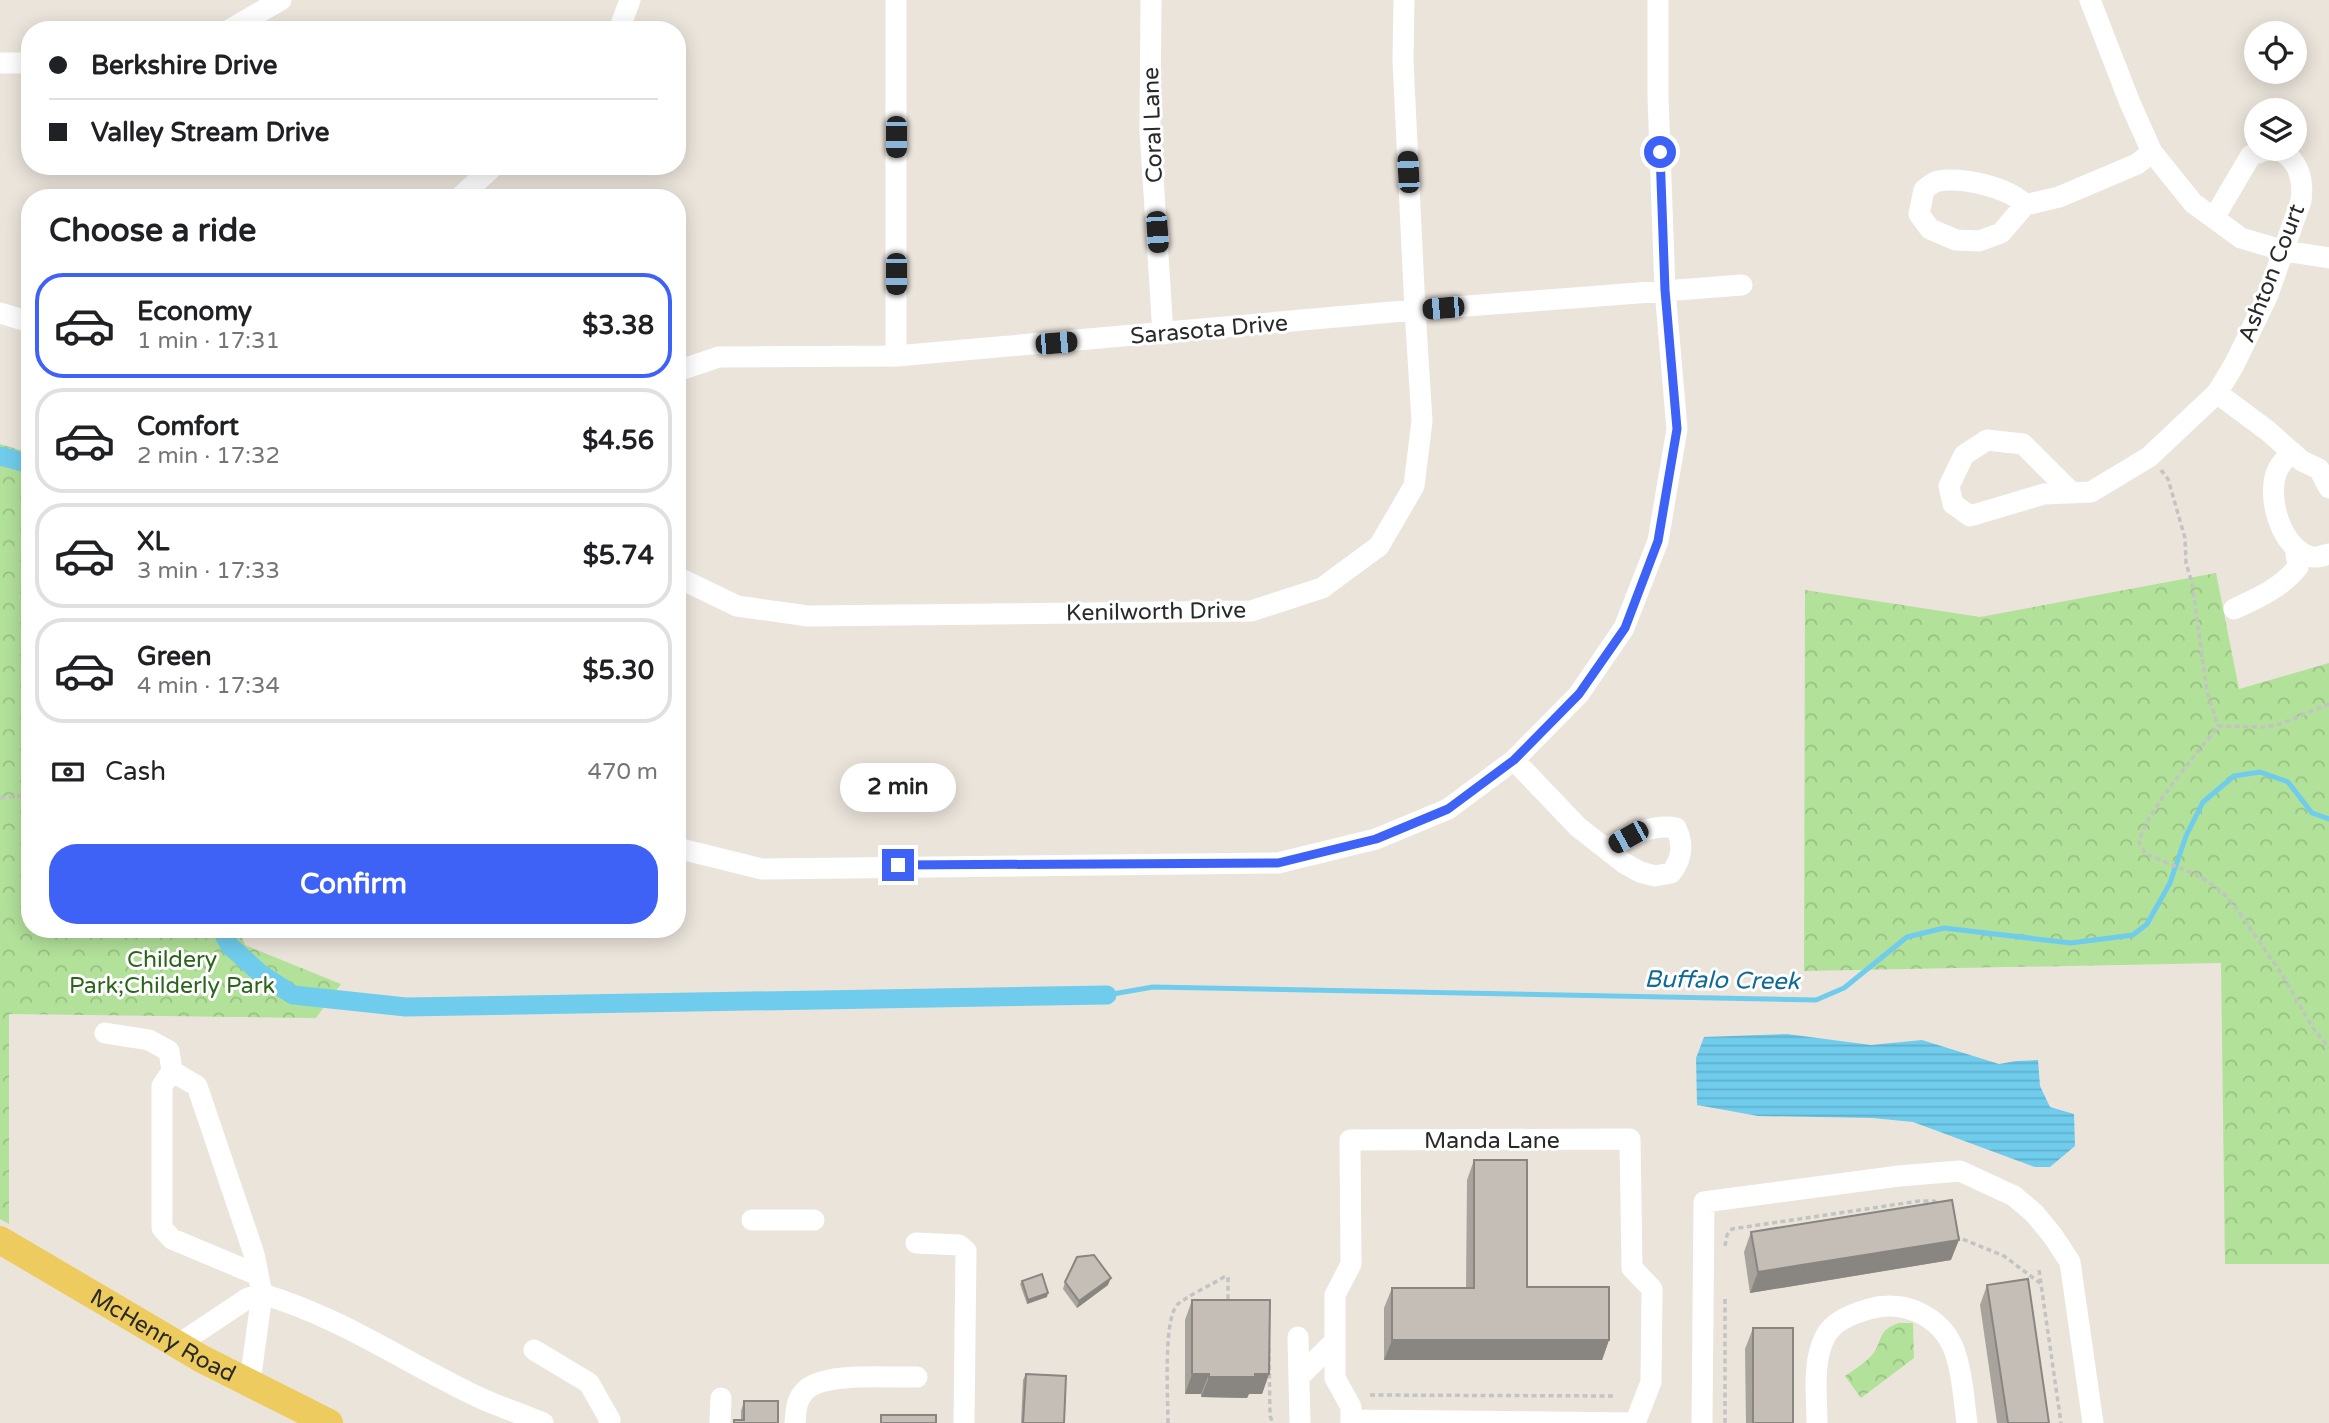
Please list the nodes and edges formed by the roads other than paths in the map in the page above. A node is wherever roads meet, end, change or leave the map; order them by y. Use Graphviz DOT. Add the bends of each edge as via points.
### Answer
graph roads {
  1 [pos="281,0"];
  2 [pos="630,0"];
  3 [pos="896,0"];
  4 [pos="1151,0"];
  5 [pos="1404,0"];
  6 [pos="1658,0"];
  7 [pos="2090,0"];
  8 [pos="245,21"];
  9 [pos="623,21"];
  10 [pos="0,63"];
  11 [pos="21,63"];
  12 [pos="2152,152"];
  13 [pos="2247,161"];
  14 [pos="2294,161"];
  15 [pos="484,175"];
  16 [pos="469,189"];
  17 [pos="2025,205"];
  18 [pos="2214,218"];
  19 [pos="2285,251"];
  20 [pos="2329,258"];
  21 [pos="1742,285"];
  22 [pos="1665,290"];
  23 [pos="1415,310"];
  24 [pos="0,313"];
  25 [pos="21,319"];
  26 [pos="1163,334"];
  27 [pos="895,356"];
  28 [pos="686,368"];
  29 [pos="2217,393"];
  30 [pos="2292,452"];
  31 [pos="2329,488"];
  32 [pos="2072,493"];
  33 [pos="2295,547"];
  34 [pos="2329,554"];
  35 [pos="686,581"];
  36 [pos="2234,609"];
  37 [pos="1514,760"];
  38 [pos="1606,849"];
  39 [pos="686,850"];
  40 [pos="105,1033"];
  41 [pos="172,1071"];
  42 [pos="752,1220"];
  43 [pos="814,1220"];
  44 [pos="0,1240"];
  45 [pos="916,1243"];
  46 [pos="260,1284"];
  47 [pos="1298,1337"];
  48 [pos="1335,1341"];
  49 [pos="179,1344"];
  50 [pos="534,1350"];
  51 [pos="917,1377"];
  52 [pos="1299,1377"];
  53 [pos="250,1382"];
  54 [pos="721,1398"];
  55 [pos="1351,1421"];
  56 [pos="1520,1422"];
  57 [pos="329,1423"];
  58 [pos="543,1423"];
  59 [pos="609,1423"];
  60 [pos="720,1423"];
  61 [pos="795,1423"];
  62 [pos="964,1423"];
  63 [pos="1300,1423"];
  64 [pos="1635,1423"];
  65 [pos="1702,1423"];
  66 [pos="1817,1423"];
  67 [pos="1967,1423"];
  68 [pos="2093,1423"];
  1 -- 8 [label="street"];
  2 -- 9 [label="street"];
  3 -- 27 [label="street"];
  4 -- 26 [label="street, Coral Lane" via="1150,130"];
  5 -- 23 [label="street, Kenilworth Drive"];
  6 -- 22 [label="street"];
  7 -- 12 [label="street"];
  10 -- 11 [label="street"];
  12 -- 17 [label="street" via="2137,164 2059,197"];
  12 -- 18 [label="street" via="2193,203"];
  13 -- 18 [label="street, Ashton Court"];
  14 -- 19 [label="street, Ashton Court" via="2303,187"];
  15 -- 16 [label="street"];
  17 -- 17 [label="street" via="2017,196 1994,187 1937,181 1923,190 1919,214 1930,229 1956,240 1979,241 2001,233"];
  18 -- 19 [label="street" via="2241,238"];
  19 -- 20 [label="street"];
  19 -- 29 [label="street, Ashton Court" via="2267,297"];
  21 -- 22 [label="street, Sarasota Drive"];
  22 -- 23 [label="street, Sarasota Drive"];
  22 -- 37 [label="street" via="1677,429 1658,541 1625,628 1579,694"];
  23 -- 26 [label="street, Sarasota Drive"];
  23 -- 35 [label="street, Kenilworth Drive" via="1422,421 1414,486 1379,546 1322,588 1251,611 808,616 737,606"];
  24 -- 25 [label="street"];
  26 -- 27 [label="street, Sarasota Drive"];
  27 -- 28 [label="street, Sarasota Drive" via="719,357"];
  29 -- 30 [label="street"];
  29 -- 32 [label="street, Ashton Court" via="2151,455 2091,492"];
  30 -- 31 [label="street" via="2319,469"];
  30 -- 33 [label="street" via="2278,468 2273,506"];
  32 -- 32 [label="street, Ashton Court" via="2022,443 1987,440 1964,455 1949,486 1953,505 1970,516 2044,495"];
  33 -- 34 [label="street" via="2313,557"];
  33 -- 36 [label="street" via="2298,567 2288,580"];
  37 -- 38 [label="street" via="1578,827"];
  37 -- 39 [label="street" via="1448,809 1376,839 1278,863 762,869"];
  40 -- 41 [label="street" via="149,1040 169,1051"];
  41 -- 46 [label="street" via="197,1086"];
  41 -- 46 [label="street" via="162,1086 162,1227 172,1239"];
  42 -- 43 [label="street"];
  44 -- 49 [label="main road, McHenry Road"];
  45 -- 62 [label="street" via="959,1245 966,1251"];
  46 -- 49 [label="street" via="248,1298"];
  46 -- 53 [label="street"];
  46 -- 58 [label="street" via="476,1397"];
  47 -- 52 [label="street"];
  48 -- 52 [label="street"];
  48 -- 55 [label="street, Manda Lane" via="1335,1378 1351,1407"];
  48 -- 64 [label="street, Manda Lane" via="1335,1295 1351,1264 1350,1140 1630,1139 1632,1268 1652,1289 1651,1382"];
  49 -- 53 [label="main road, McHenry Road"];
  50 -- 59 [label="street" via="589,1383"];
  51 -- 61 [label="street" via="814,1383 798,1400"];
  52 -- 63 [label="street"];
  53 -- 57 [label="main road, McHenry Road"];
  54 -- 60 [label="street"];
  55 -- 56 [label="street"];
  56 -- 64 [label="street"];
  65 -- 68 [label="street" via="1704,1202 1960,1171 2014,1196 2034,1213 2070,1262"];
  66 -- 67 [label="street" via="1819,1353 1824,1338 1844,1318 1880,1306 1925,1314 1952,1343"];
}
